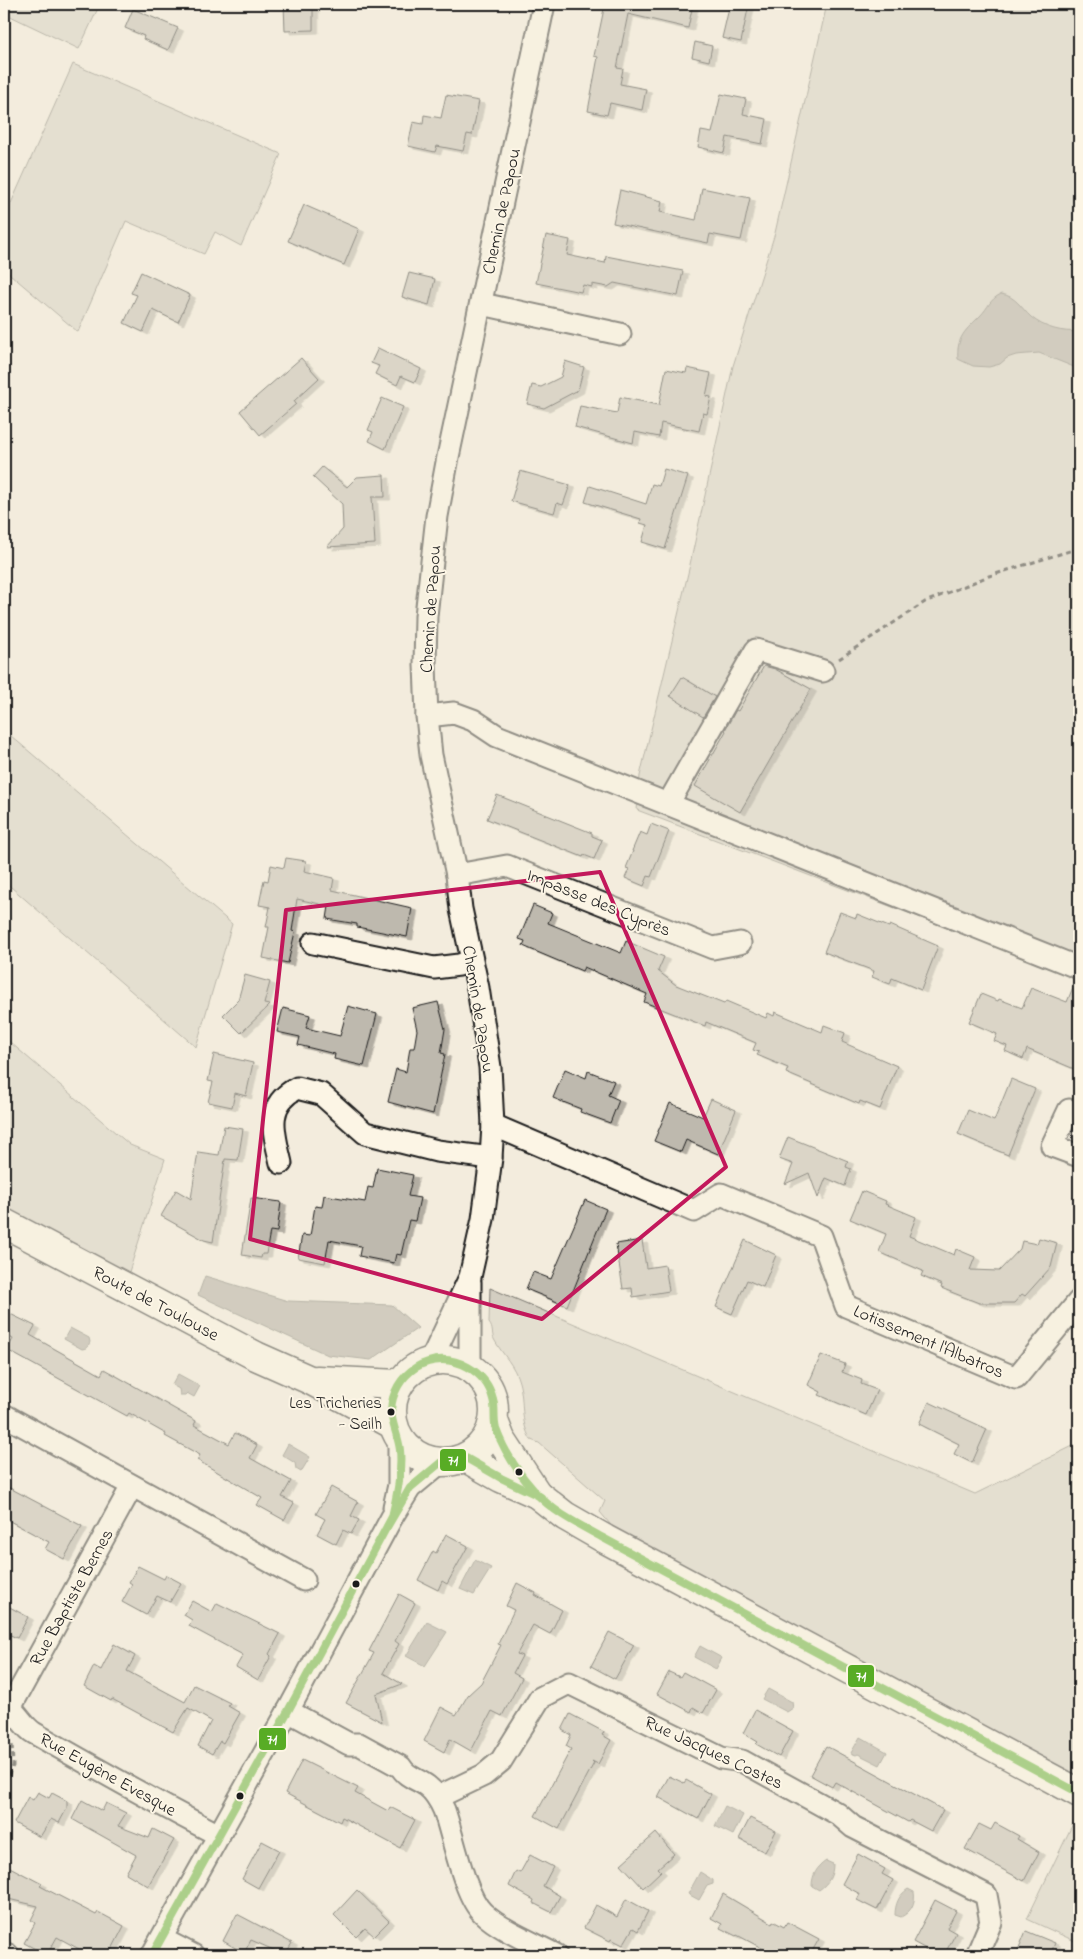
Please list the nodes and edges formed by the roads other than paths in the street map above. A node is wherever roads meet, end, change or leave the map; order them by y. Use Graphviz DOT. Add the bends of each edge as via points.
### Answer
graph roads {
  1 [pos="544,4"];
  2 [pos="482,304"];
  3 [pos="620,334"];
  4 [pos="823,670"];
  5 [pos="427,716"];
  6 [pos="668,804"];
  7 [pos="457,875"];
  8 [pos="312,943"];
  9 [pos="740,943"];
  10 [pos="472,961"];
  11 [pos="1079,968"];
  12 [pos="1079,1115"];
  13 [pos="492,1125"];
  14 [pos="1079,1156"];
  15 [pos="491,1158"];
  16 [pos="281,1162"];
  17 [pos="4,1223"];
  18 [pos="470,1277"];
  19 [pos="1079,1301"];
  20 [pos="431,1360"];
  21 [pos="470,1367"];
  22 [pos="310,1380"];
  23 [pos="398,1384"];
  24 [pos="4,1415"];
  25 [pos="494,1421"];
  26 [pos="396,1432"];
  27 [pos="466,1458"];
  28 [pos="440,1463"];
  29 [pos="132,1486"];
  30 [pos="537,1494"];
  31 [pos="392,1516"];
  32 [pos="304,1580"];
  33 [pos="6,1703"];
  34 [pos="288,1711"];
  35 [pos="1079,1793"];
  36 [pos="438,1797"];
  37 [pos="219,1835"];
  38 [pos="157,1947"];
  39 [pos="4,1953"];
  40 [pos="8,1955"];
  41 [pos="193,1955"];
  42 [pos="556,1955"];
  43 [pos="977,1955"];
  1 -- 2 [label="street, Chemin de Papou"];
  2 -- 3 [label="street"];
  2 -- 5 [label="street, Chemin de Papou" via="438,516 426,616"];
  4 -- 6 [label="street" via="756,650"];
  5 -- 6 [label="street" via="454,713 473,720 497,736"];
  5 -- 7 [label="street, Chemin de Papou" via="431,755"];
  6 -- 11 [label="street"];
  7 -- 9 [label="street, Impasse des Cyprès" via="507,866 714,948"];
  7 -- 10 [label="street, Chemin de Papou"];
  8 -- 10 [label="street" via="434,968"];
  10 -- 13 [label="street, Chemin de Papou" via="490,1068"];
  12 -- 14 [label="street" via="1068,1110 1052,1146"];
  13 -- 15 [label="street, Chemin de Papou"];
  13 -- 19 [label="street, Lotissement l'Albatros" via="694,1211 721,1194 820,1236 846,1306 1016,1378"];
  15 -- 16 [label="street" via="437,1151 365,1133 321,1094 297,1088 284,1094 276,1108 273,1128"];
  15 -- 18 [label="street, Chemin de Papou" via="484,1219"];
  17 -- 22 [label="main road, Route de Toulouse" via="256,1356"];
  18 -- 20 [label="street, Chemin de Papou"];
  18 -- 21 [label="street, Chemin de Papou"];
  20 -- 21 [label="main road" via="451,1360"];
  20 -- 23 [label="main road" via="412,1369"];
  21 -- 25 [label="main road" via="485,1381 494,1400"];
  22 -- 23 [label="main road, Route de Toulouse"];
  22 -- 26 [label="main road, Route de Toulouse"];
  23 -- 26 [label="main road" via="391,1404"];
  24 -- 29 [label="street"];
  25 -- 27 [label="main road" via="484,1443"];
  25 -- 30 [label="main road" via="501,1439"];
  26 -- 28 [label="main road" via="417,1457"];
  26 -- 31 [label="street" via="399,1485"];
  27 -- 28 [label="main road"];
  27 -- 30 [label="main road"];
  28 -- 31 [label="street" via="410,1488"];
  29 -- 32 [label="street"];
  29 -- 33 [label="street, Rue Baptiste Bernes"];
  30 -- 35 [label="main road" via="565,1516 605,1539"];
  31 -- 34 [label="street"];
  33 -- 37 [label="street, Rue Eugène Evesque" via="29,1730"];
  34 -- 36 [label="street" via="401,1767 404,1773 429,1787"];
  34 -- 37 [label="street"];
  36 -- 42 [label="street" via="470,1893 482,1913"];
  36 -- 43 [label="street, Rue Jacques Costes" via="484,1776 500,1761 540,1698 569,1683 721,1758 742,1761 838,1814 853,1827 986,1895 991,1922"];
  37 -- 38 [label="street"];
  38 -- 41 [label="street"];
  39 -- 40 [label="street"];
}
